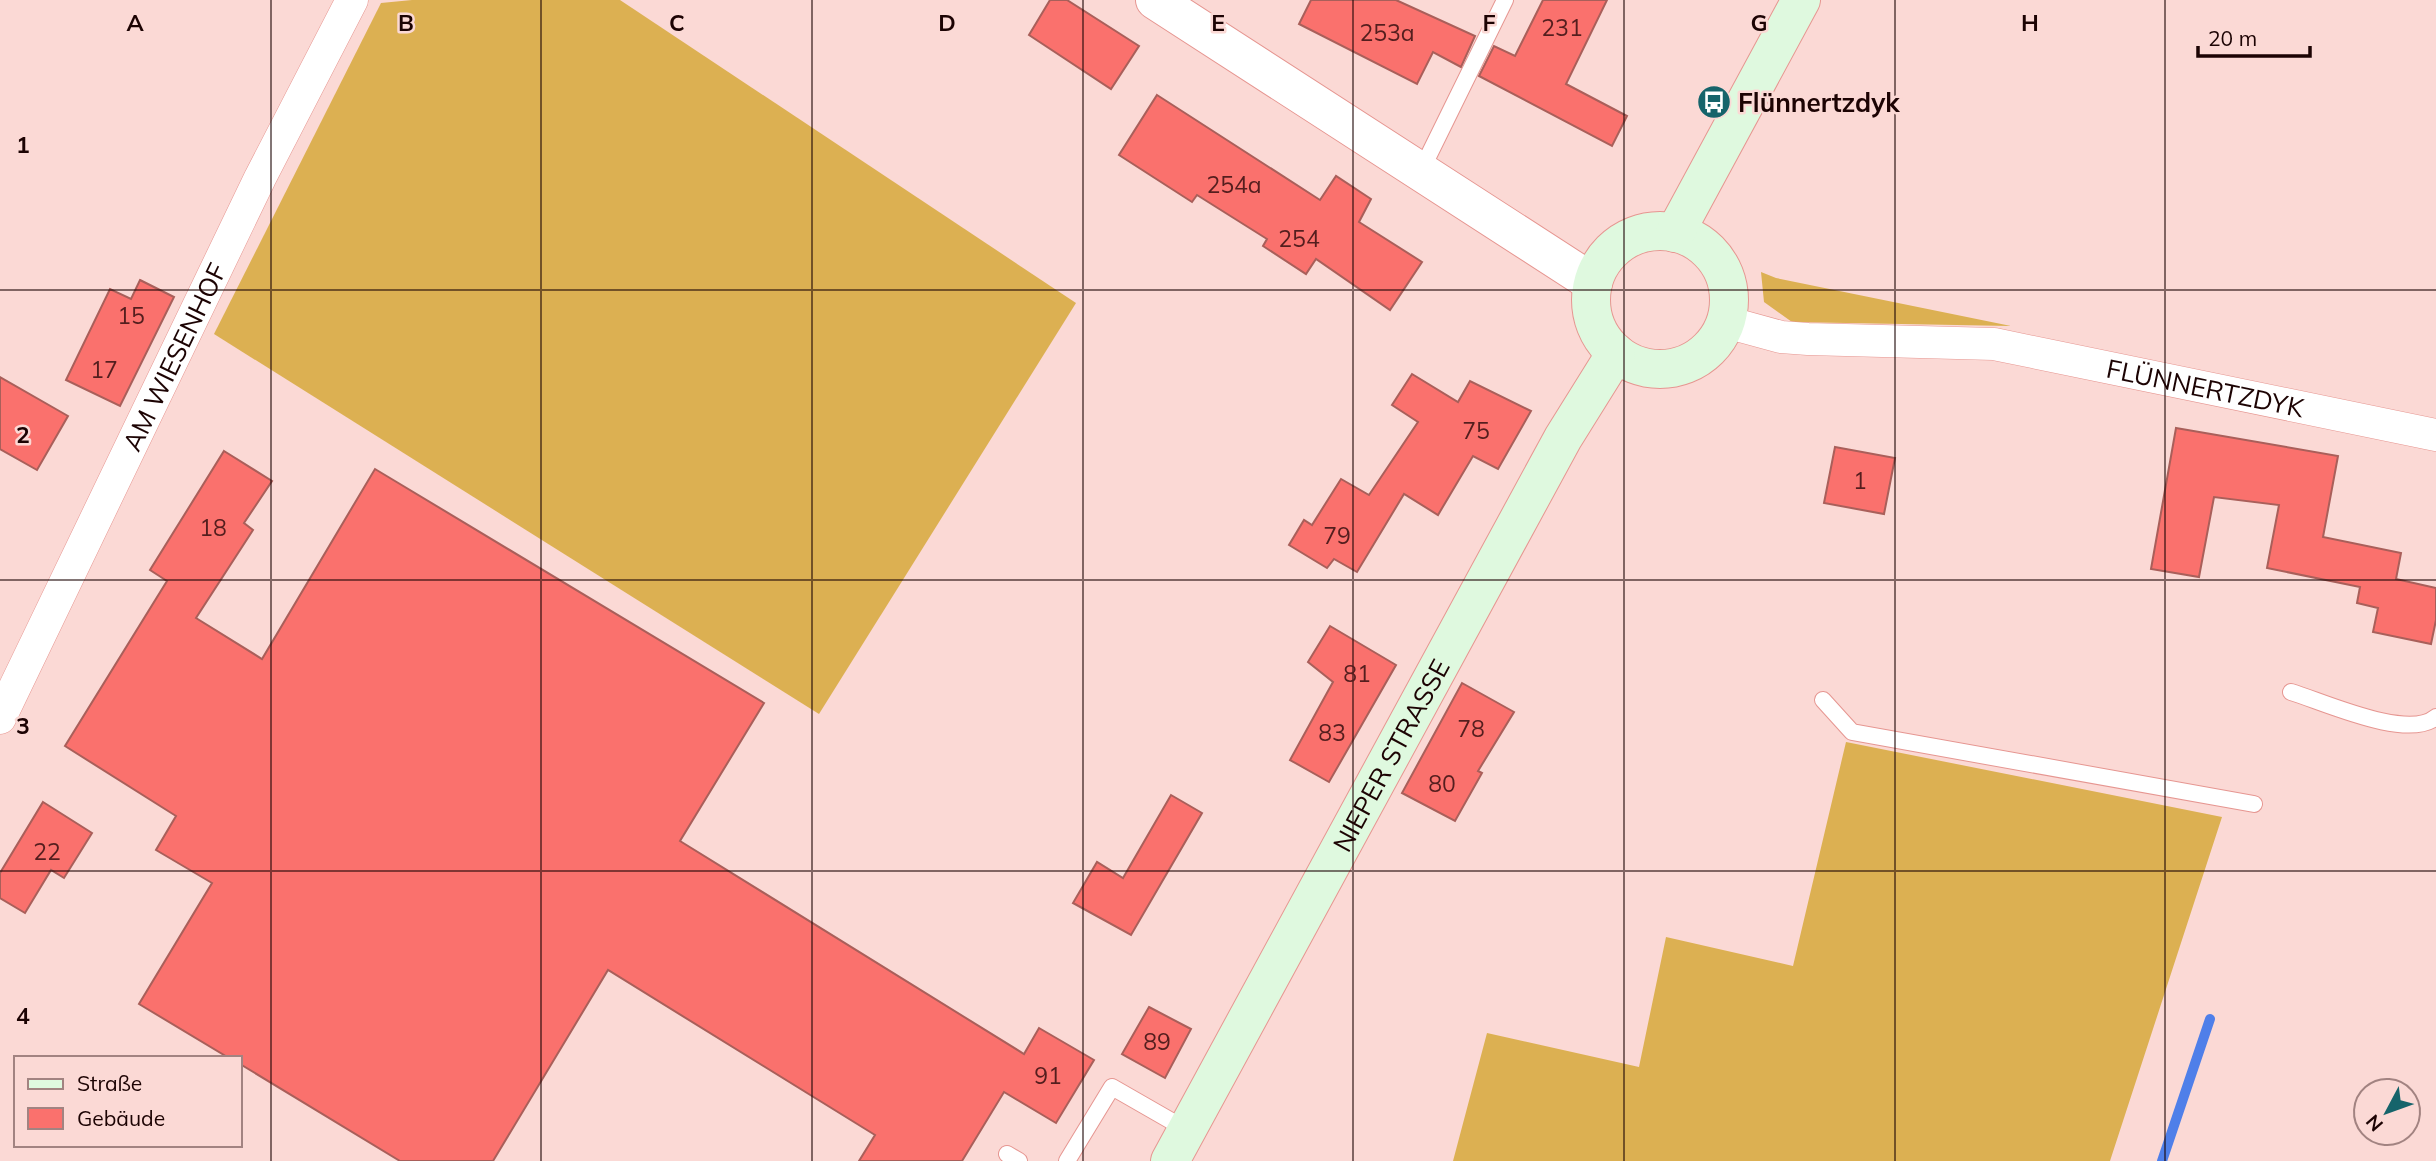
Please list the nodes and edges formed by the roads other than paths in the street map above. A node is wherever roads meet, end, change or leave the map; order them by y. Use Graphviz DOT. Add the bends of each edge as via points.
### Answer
graph roads {
  1 [pos="352,0"];
  2 [pos="1155,0"];
  3 [pos="1505,0"];
  4 [pos="1801,0"];
  5 [pos="1421,171"];
  6 [pos="1675,233"];
  7 [pos="1593,283"];
  8 [pos="1726,322"];
  9 [pos="1616,353"];
  10 [pos="2436,435"];
  11 [pos="2291,692"];
  12 [pos="1823,700"];
  13 [pos="2436,717"];
  14 [pos="0,718"];
  15 [pos="2254,804"];
  16 [pos="1178,1146"];
  17 [pos="1068,1161"];
  1 -- 14 [label="street, AM WIESENHOF" via="260,178"];
  2 -- 5 [label="street"];
  3 -- 5 [label="lane"];
  4 -- 6 [label="main road"];
  5 -- 7 [label="street"];
  6 -- 7 [label="main road" via="1633,236 1615,247"];
  6 -- 8 [label="main road" via="1697,241 1726,276 1730,299"];
  7 -- 9 [label="main road" via="1594,321 1602,339"];
  8 -- 9 [label="main road" via="1718,340 1704,354 1670,369 1650,369"];
  8 -- 10 [label="street, FLÜNNERTZDYK" via="1781,337 1994,344"];
  9 -- 16 [label="main road, NIEPER STRASSE" via="1563,438"];
  11 -- 13 [label="lane" via="2399,727"];
  12 -- 15 [label="lane" via="1852,732"];
  16 -- 17 [label="lane" via="1112,1087"];
}
